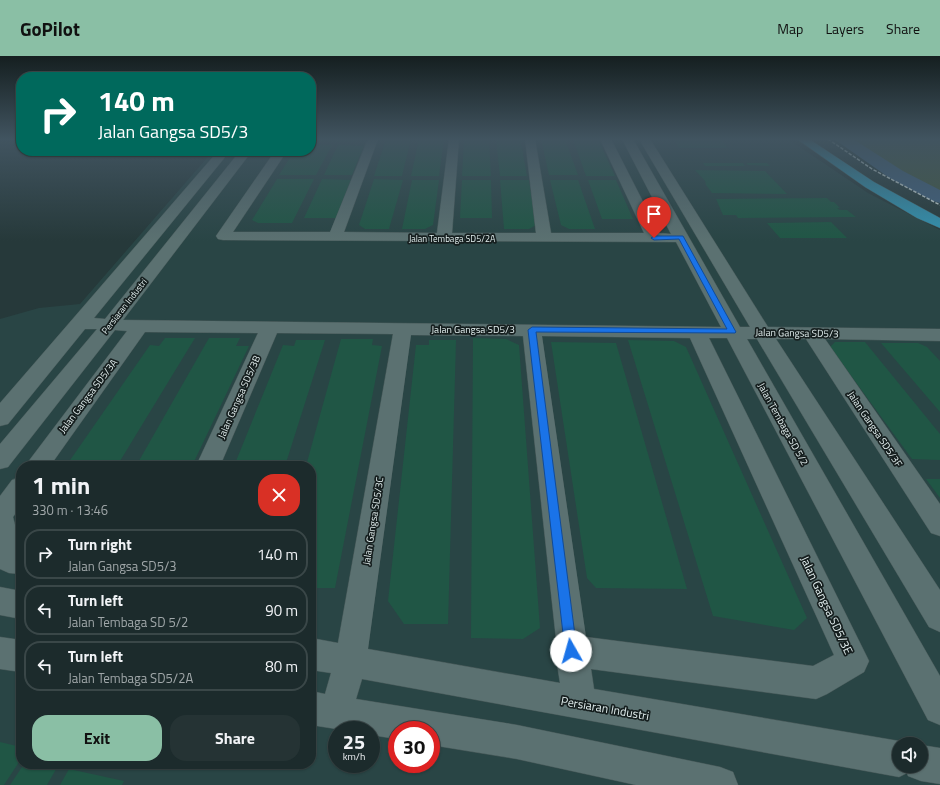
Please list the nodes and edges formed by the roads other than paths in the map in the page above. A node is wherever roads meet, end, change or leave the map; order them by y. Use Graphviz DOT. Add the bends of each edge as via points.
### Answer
graph roads {
  1 [pos="205,173"];
  2 [pos="229,173"];
  3 [pos="266,173"];
  4 [pos="359,173"];
  5 [pos="451,173"];
  6 [pos="535,173"];
  7 [pos="622,173"];
  8 [pos="646,173"];
  9 [pos="665,173"];
  10 [pos="851,173"];
  11 [pos="864,173"];
  12 [pos="940,215"];
  13 [pos="940,224"];
  14 [pos="335,237"];
  15 [pos="444,238"];
  16 [pos="544,238"];
  17 [pos="654,238"];
  18 [pos="681,238"];
  19 [pos="78,323"];
  20 [pos="110,325"];
  21 [pos="140,326"];
  22 [pos="270,328"];
  23 [pos="403,329"];
  24 [pos="532,330"];
  25 [pos="696,331"];
  26 [pos="732,332"];
  27 [pos="762,332"];
  28 [pos="811,333"];
  29 [pos="938,337"];
  30 [pos="0,418"];
  31 [pos="0,460"];
  32 [pos="41,461"];
  33 [pos="210,461"];
  34 [pos="16,494"];
  35 [pos="940,525"];
  36 [pos="16,561"];
  37 [pos="0,601"];
  38 [pos="16,603"];
  39 [pos="940,617"];
  40 [pos="571,651"];
  41 [pos="0,653"];
  42 [pos="16,655"];
  43 [pos="316,655"];
  44 [pos="351,661"];
  45 [pos="579,703"];
  46 [pos="940,708"];
  47 [pos="324,710"];
  48 [pos="892,758"];
  49 [pos="928,764"];
  50 [pos="940,766"];
  51 [pos="720,785"];
  1 -- 19 [label="street"];
  2 -- 20 [label="street, Persiaran Industri"];
  3 -- 14 [label="street, Jalan Tembaga SD5/2A" via="224,236"];
  4 -- 14 [label="street"];
  5 -- 15 [label="street"];
  6 -- 16 [label="street"];
  7 -- 17 [label="street"];
  8 -- 18 [label="street, Jalan Tembaga SD 5/2"];
  9 -- 27 [label="street"];
  10 -- 13 [label="highway" via="895,201"];
  11 -- 12 [label="highway"];
  14 -- 15 [label="street, Jalan Tembaga SD5/2A"];
  15 -- 16 [label="street, Jalan Tembaga SD5/2A"];
  16 -- 17 [label="street, Jalan Tembaga SD5/2A"];
  17 -- 18 [label="street, Jalan Tembaga SD5/2A"];
  18 -- 26 [label="street, Jalan Tembaga SD 5/2"];
  19 -- 20 [label="street, Jalan Gangsa SD5/3"];
  19 -- 30 [label="street"];
  20 -- 21 [label="street, Jalan Gangsa SD5/3"];
  20 -- 31 [label="street, Persiaran Industri"];
  21 -- 22 [label="street, Jalan Gangsa SD5/3"];
  21 -- 32 [label="street, Jalan Gangsa SD5/3A"];
  22 -- 23 [label="street, Jalan Gangsa SD5/3"];
  22 -- 33 [label="street, Jalan Gangsa SD5/3B"];
  23 -- 24 [label="street, Jalan Gangsa SD5/3"];
  23 -- 44 [label="street, Jalan Gangsa SD5/3C"];
  24 -- 25 [label="street, Jalan Gangsa SD5/3"];
  24 -- 40 [label="street"];
  25 -- 26 [label="street, Jalan Gangsa SD5/3"];
  25 -- 40 [label="street, Jalan Gangsa SD5/3E" via="853,661 816,683"];
  26 -- 27 [label="street, Jalan Gangsa SD5/3"];
  26 -- 46 [label="street, Jalan Tembaga SD 5/2"];
  27 -- 28 [label="street, Jalan Gangsa SD5/3"];
  27 -- 39 [label="street"];
  28 -- 29 [label="street, Jalan Gangsa SD5/3"];
  28 -- 35 [label="street, Jalan Gangsa SD5/3F"];
  34 -- 36 [label="street" via="0,515 9,560"];
  37 -- 38 [label="street"];
  40 -- 45 [label="street"];
  41 -- 42 [label="street"];
  43 -- 44 [label="street, Persiaran Industri"];
  44 -- 45 [label="street, Persiaran Industri"];
  44 -- 47 [label="street, Jalan Gangsa SD5/3C"];
  45 -- 48 [label="street, Persiaran Industri"];
  47 -- 51 [label="street" via="517,742"];
  49 -- 50 [label="street"];
}
